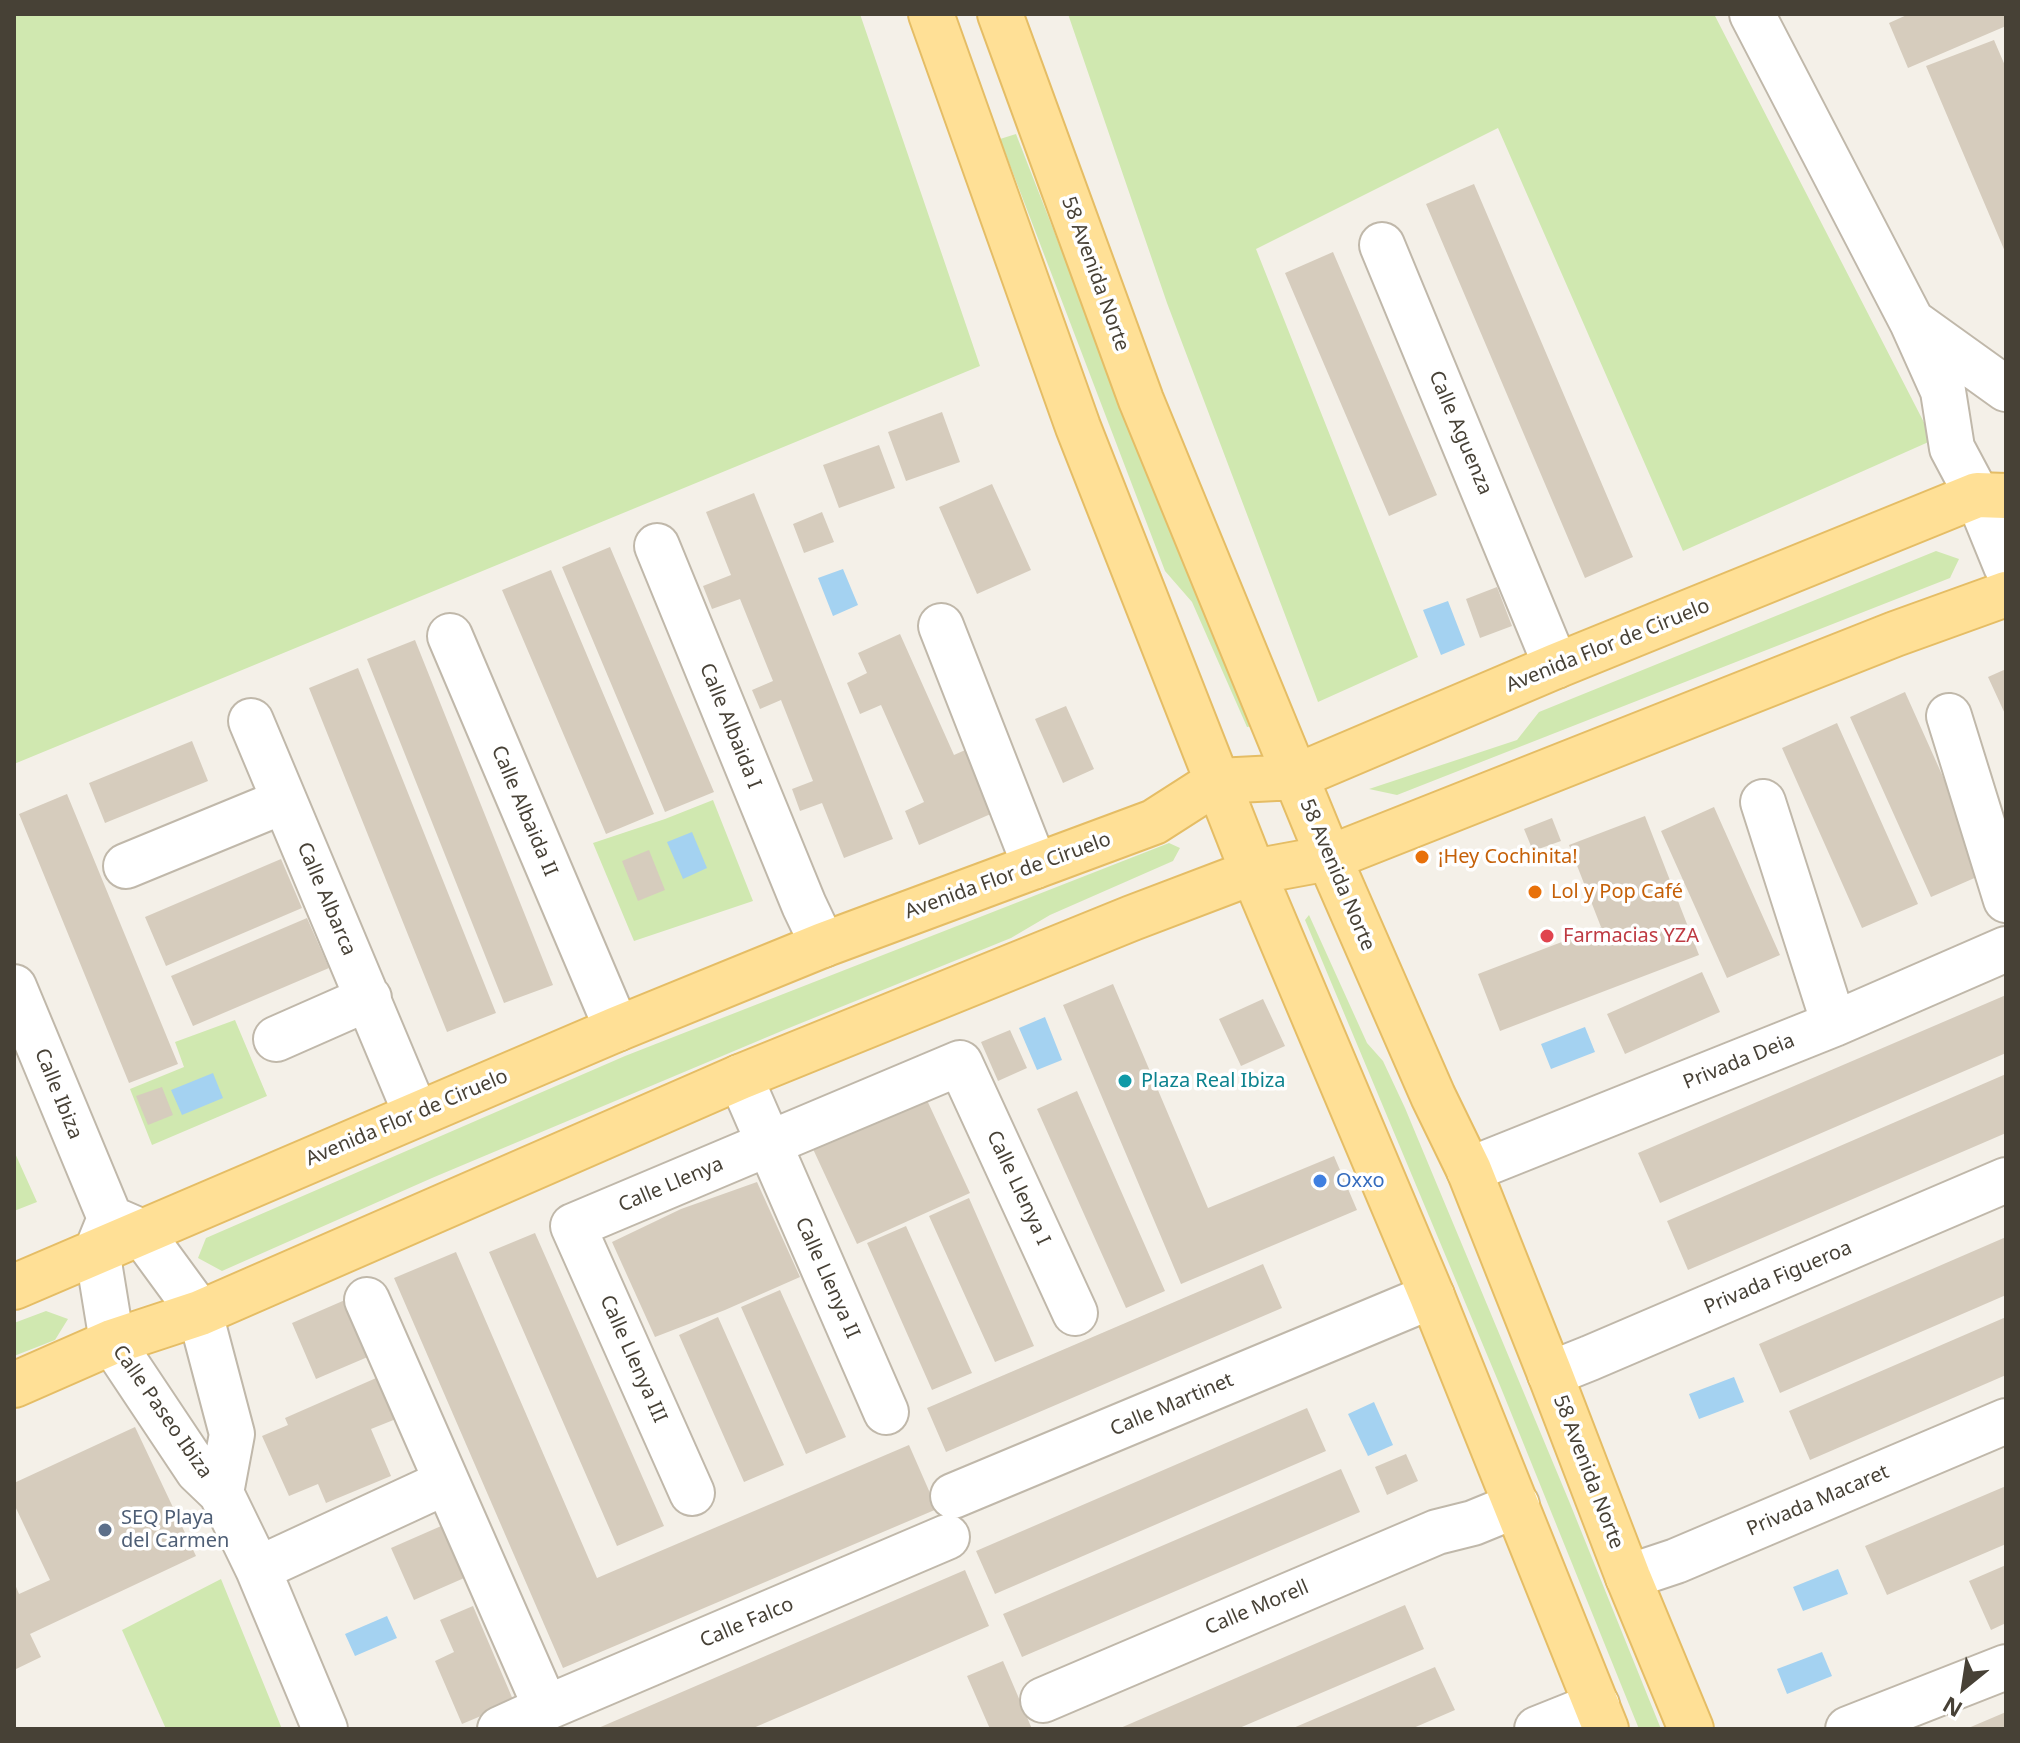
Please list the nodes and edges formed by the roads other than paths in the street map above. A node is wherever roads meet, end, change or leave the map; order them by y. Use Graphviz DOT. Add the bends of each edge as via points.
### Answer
graph roads {
  1 [pos="931,14"];
  2 [pos="1000,14"];
  3 [pos="1752,14"];
  4 [pos="1020,72"];
  5 [pos="958,94"];
  6 [pos="1382,245"];
  7 [pos="1912,322"];
  8 [pos="2006,389"];
  9 [pos="1992,496"];
  10 [pos="657,546"];
  11 [pos="2006,566"];
  12 [pos="2006,594"];
  13 [pos="941,626"];
  14 [pos="450,636"];
  15 [pos="1556,666"];
  16 [pos="1949,716"];
  17 [pos="251,721"];
  18 [pos="1295,777"];
  19 [pos="1218,781"];
  20 [pos="284,801"];
  21 [pos="1763,802"];
  22 [pos="1329,858"];
  23 [pos="126,866"];
  24 [pos="1035,866"];
  25 [pos="1253,872"];
  26 [pos="2006,900"];
  27 [pos="823,945"];
  28 [pos="2006,949"];
  29 [pos="14,987"];
  30 [pos="369,998"];
  31 [pos="1834,1024"];
  32 [pos="617,1029"];
  33 [pos="276,1039"];
  34 [pos="960,1063"];
  35 [pos="740,1077"];
  36 [pos="416,1114"];
  37 [pos="762,1131"];
  38 [pos="1469,1170"];
  39 [pos="2006,1180"];
  40 [pos="112,1225"];
  41 [pos="573,1226"];
  42 [pos="14,1287"];
  43 [pos="1432,1296"];
  44 [pos="367,1300"];
  45 [pos="200,1313"];
  46 [pos="1075,1313"];
  47 [pos="112,1342"];
  48 [pos="1550,1374"];
  49 [pos="14,1385"];
  50 [pos="886,1412"];
  51 [pos="2006,1421"];
  52 [pos="446,1482"];
  53 [pos="221,1493"];
  54 [pos="692,1493"];
  55 [pos="1517,1505"];
  56 [pos="950,1516"];
  57 [pos="277,1560"];
  58 [pos="1628,1577"];
  59 [pos="2006,1667"];
  60 [pos="1043,1700"];
  61 [pos="546,1708"];
  62 [pos="1601,1717"];
  63 [pos="1545,1726"];
  64 [pos="325,1729"];
  65 [pos="500,1729"];
  66 [pos="1691,1729"];
  67 [pos="1848,1729"];
  1 -- 5 [label="main road"];
  2 -- 4 [label="main road, 58 Avenida Norte"];
  3 -- 7 [label="street"];
  4 -- 5 [label="main road"];
  4 -- 18 [label="main road, 58 Avenida Norte" via="1141,400"];
  5 -- 19 [label="main road" via="1078,427"];
  6 -- 15 [label="street, Calle Aguenza"];
  7 -- 8 [label="street"];
  7 -- 9 [label="street" via="1943,391 1952,448"];
  9 -- 11 [label="street"];
  9 -- 15 [label="main road, Avenida Flor de Ciruelo"];
  10 -- 27 [label="street, Calle Albaida I"];
  12 -- 22 [label="main road"];
  13 -- 24 [label="street"];
  14 -- 32 [label="street, Calle Albaida II"];
  15 -- 18 [label="main road, Avenida Flor de Ciruelo"];
  16 -- 26 [label="street"];
  17 -- 20 [label="street, Calle Albarca"];
  18 -- 19 [label="main road, Avenida Flor de Ciruelo"];
  18 -- 22 [label="main road, 58 Avenida Norte"];
  19 -- 24 [label="main road, Avenida Flor de Ciruelo" via="1154,822"];
  19 -- 25 [label="main road"];
  20 -- 23 [label="street"];
  20 -- 30 [label="street, Calle Albarca"];
  21 -- 31 [label="street"];
  22 -- 25 [label="main road"];
  22 -- 38 [label="main road, 58 Avenida Norte"];
  24 -- 27 [label="main road, Avenida Flor de Ciruelo"];
  25 -- 35 [label="main road"];
  25 -- 43 [label="main road"];
  27 -- 32 [label="main road, Avenida Flor de Ciruelo"];
  28 -- 31 [label="street, Privada Deia"];
  29 -- 40 [label="street, Calle Ibiza"];
  30 -- 33 [label="street"];
  30 -- 36 [label="street, Calle Albarca"];
  31 -- 38 [label="street, Privada Deia"];
  32 -- 36 [label="main road, Avenida Flor de Ciruelo"];
  34 -- 37 [label="street, Calle Llenya"];
  34 -- 46 [label="street, Calle Llenya I"];
  35 -- 37 [label="street, Calle Llenya II"];
  35 -- 45 [label="main road"];
  36 -- 40 [label="main road, Avenida Flor de Ciruelo"];
  37 -- 41 [label="street, Calle Llenya"];
  37 -- 50 [label="street, Calle Llenya II"];
  38 -- 48 [label="main road, 58 Avenida Norte"];
  39 -- 48 [label="street, Privada Figueroa"];
  40 -- 42 [label="main road, Avenida Flor de Ciruelo"];
  40 -- 45 [label="street, Calle Paseo Ibiza"];
  40 -- 47 [label="street, Calle Paseo Ibiza"];
  41 -- 54 [label="street, Calle Llenya III"];
  43 -- 55 [label="main road"];
  43 -- 56 [label="street, Calle Martinet"];
  44 -- 52 [label="street"];
  45 -- 47 [label="main road"];
  45 -- 53 [label="street, Calle Paseo Ibiza" via="232,1434"];
  47 -- 49 [label="main road"];
  47 -- 53 [label="street, Calle Paseo Ibiza" via="198,1471"];
  48 -- 58 [label="main road, 58 Avenida Norte"];
  51 -- 58 [label="street, Privada Macaret"];
  52 -- 57 [label="street"];
  52 -- 61 [label="street"];
  53 -- 57 [label="street, Calle Paseo Ibiza"];
  55 -- 60 [label="street, Calle Morell" via="1437,1532"];
  55 -- 62 [label="main road"];
  56 -- 61 [label="street, Calle Falco"];
  57 -- 64 [label="street, Calle Paseo Ibiza"];
  58 -- 66 [label="main road, 58 Avenida Norte"];
  59 -- 67 [label="street"];
  61 -- 65 [label="street, Calle Falco"];
  62 -- 63 [label="street"];
}
